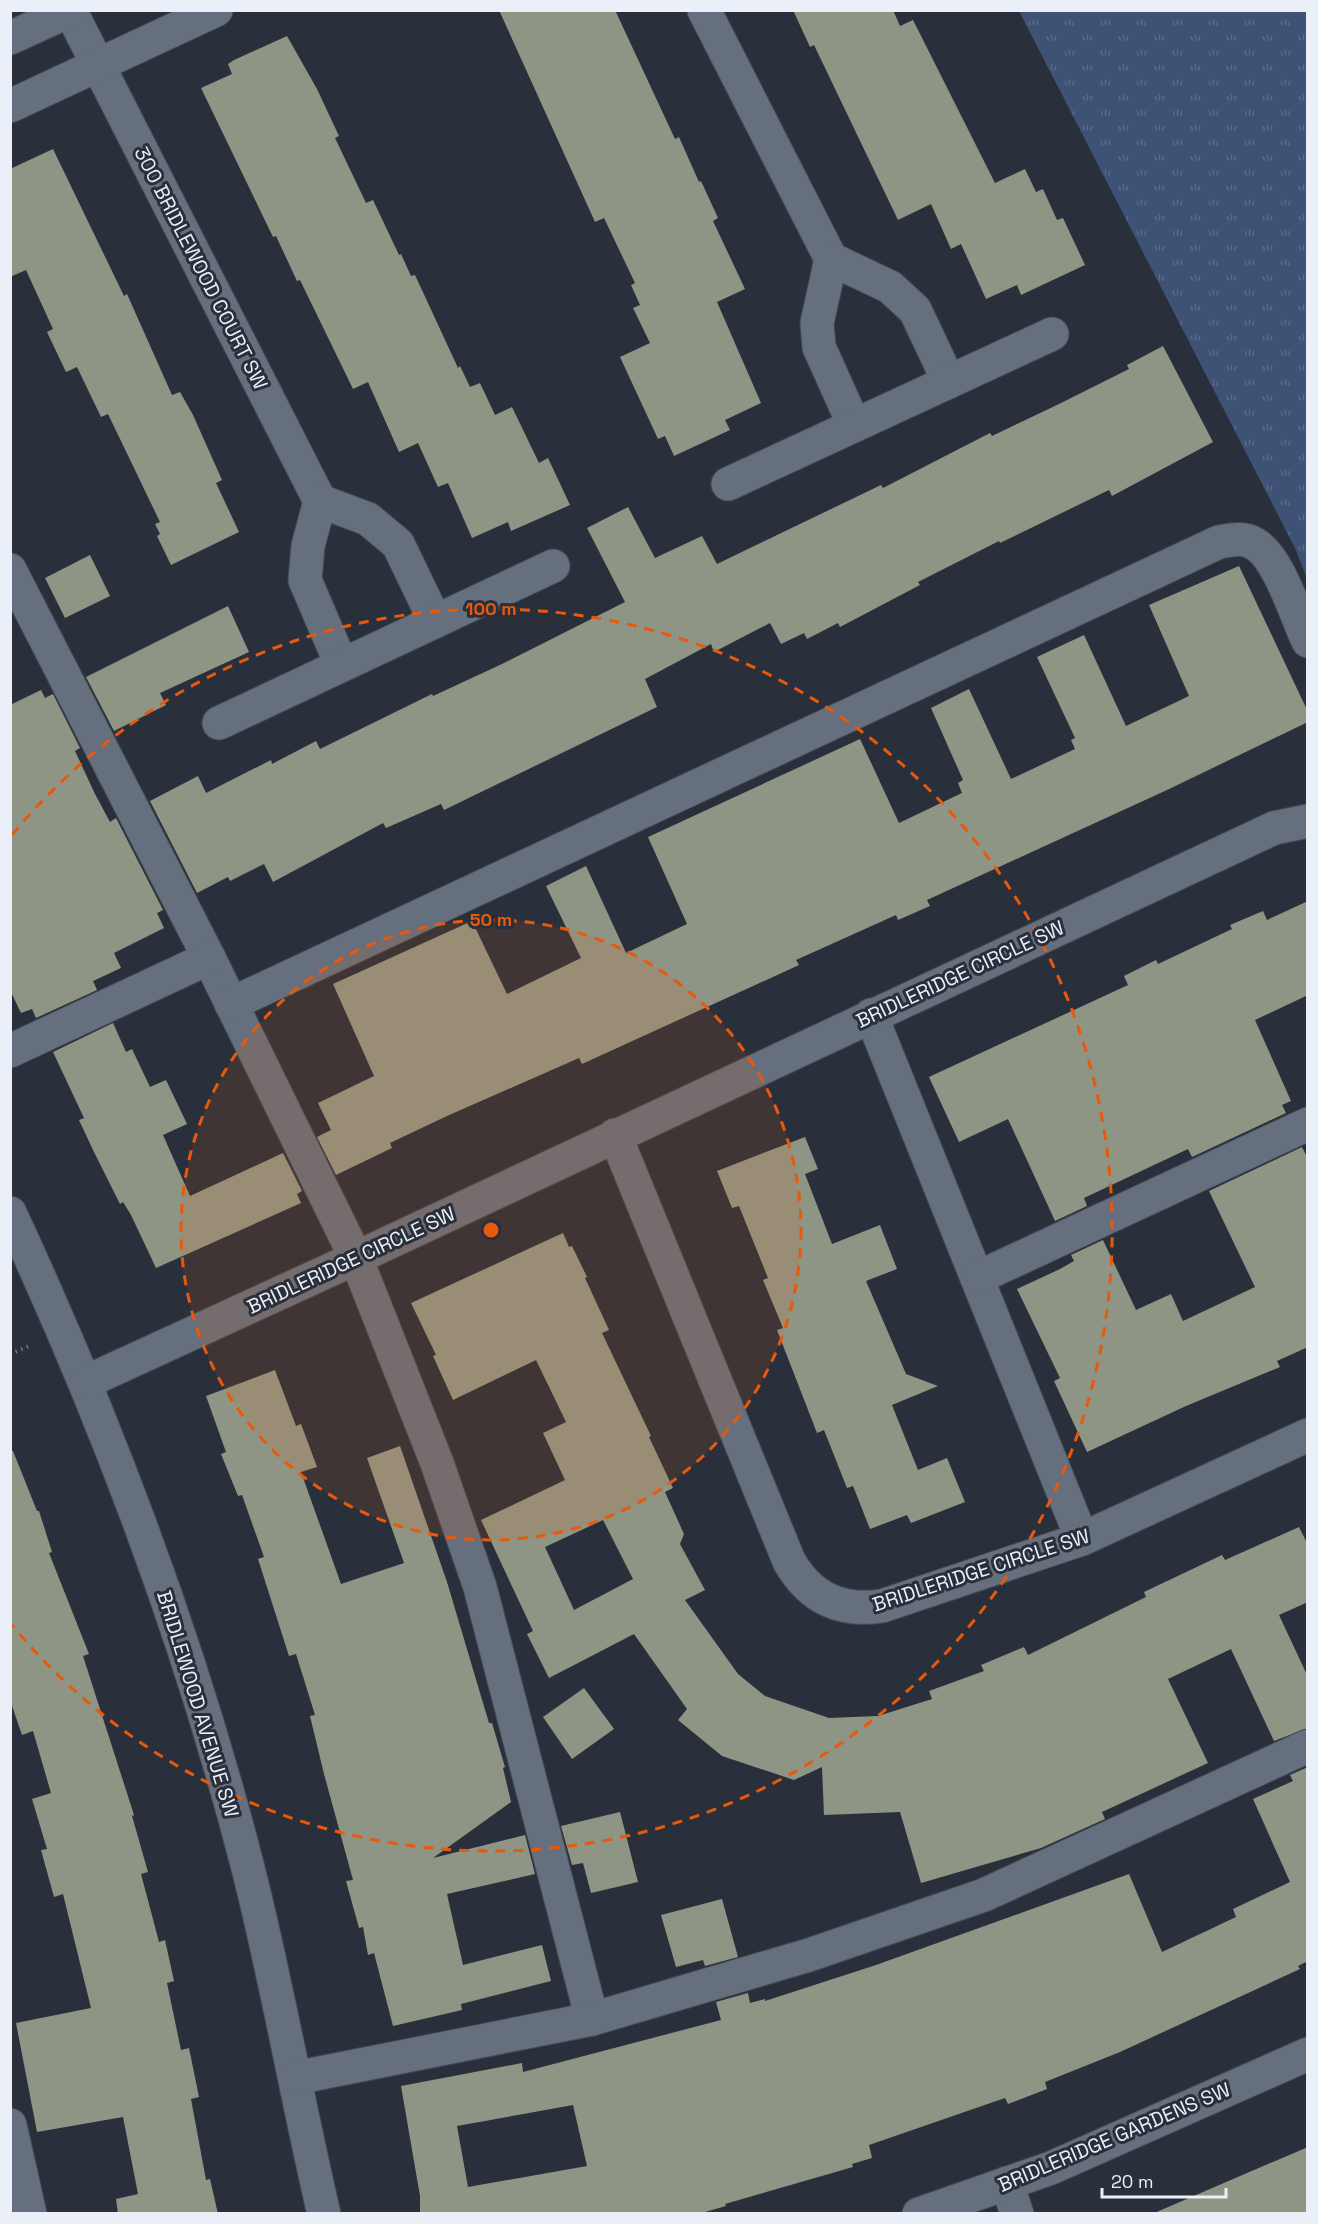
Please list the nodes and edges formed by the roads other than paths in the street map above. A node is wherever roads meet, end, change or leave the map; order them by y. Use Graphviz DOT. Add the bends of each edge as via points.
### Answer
graph roads {
  1 [pos="216,10"];
  2 [pos="704,10"];
  3 [pos="73,17"];
  4 [pos="10,38"];
  5 [pos="98,66"];
  6 [pos="10,106"];
  7 [pos="831,259"];
  8 [pos="1052,334"];
  9 [pos="949,382"];
  10 [pos="854,425"];
  11 [pos="728,484"];
  12 [pos="320,501"];
  13 [pos="553,566"];
  14 [pos="10,570"];
  15 [pos="435,621"];
  16 [pos="1308,642"];
  17 [pos="341,664"];
  18 [pos="219,723"];
  19 [pos="1308,821"];
  20 [pos="209,958"];
  21 [pos="231,1004"];
  22 [pos="872,1015"];
  23 [pos="10,1051"];
  24 [pos="1308,1124"];
  25 [pos="615,1135"];
  26 [pos="10,1214"];
  27 [pos="356,1258"];
  28 [pos="977,1278"];
  29 [pos="86,1382"];
  30 [pos="1308,1434"];
  31 [pos="1082,1539"];
  32 [pos="1308,1746"];
  33 [pos="592,2019"];
  34 [pos="1308,2054"];
  35 [pos="296,2078"];
  36 [pos="10,2125"];
  37 [pos="1007,2183"];
  38 [pos="30,2214"];
  39 [pos="324,2214"];
  40 [pos="919,2214"];
  41 [pos="1017,2214"];
  1 -- 5 [label="street"];
  2 -- 7 [label="street"];
  3 -- 4 [label="street"];
  3 -- 5 [label="street, 300 BRIDLEWOOD COURT SW"];
  5 -- 6 [label="street"];
  5 -- 12 [label="street, 300 BRIDLEWOOD COURT SW"];
  7 -- 9 [label="street" via="890,287 915,310"];
  7 -- 10 [label="street" via="817,323 819,347"];
  8 -- 9 [label="street"];
  9 -- 10 [label="street"];
  10 -- 11 [label="street"];
  12 -- 15 [label="street" via="368,519 398,544"];
  12 -- 17 [label="street" via="308,546 305,580"];
  13 -- 15 [label="street"];
  14 -- 20 [label="street"];
  15 -- 17 [label="street"];
  16 -- 21 [label="street" via="1269,556 1243,539 1219,542"];
  17 -- 18 [label="street"];
  19 -- 22 [label="street, BRIDLERIDGE CIRCLE SW" via="1274,828"];
  20 -- 21 [label="street"];
  20 -- 23 [label="street"];
  21 -- 27 [label="street"];
  22 -- 25 [label="street, BRIDLERIDGE CIRCLE SW"];
  22 -- 28 [label="street"];
  24 -- 28 [label="street"];
  25 -- 27 [label="street, BRIDLERIDGE CIRCLE SW"];
  25 -- 31 [label="street, BRIDLERIDGE CIRCLE SW" via="789,1561 798,1577 816,1594 860,1609 882,1606"];
  26 -- 29 [label="street, BRIDLEWOOD AVENUE SW"];
  27 -- 29 [label="street, BRIDLERIDGE CIRCLE SW"];
  27 -- 33 [label="street" via="437,1463 480,1587"];
  28 -- 31 [label="street"];
  29 -- 35 [label="street, BRIDLEWOOD AVENUE SW" via="120,1464 199,1698 248,1868"];
  30 -- 31 [label="street, BRIDLERIDGE CIRCLE SW"];
  32 -- 33 [label="street" via="984,1895 809,1954"];
  33 -- 35 [label="street"];
  34 -- 37 [label="street, BRIDLERIDGE GARDENS SW" via="1051,2168"];
  35 -- 39 [label="street, BRIDLEWOOD AVENUE SW"];
  36 -- 38 [label="street"];
  37 -- 40 [label="street, BRIDLERIDGE GARDENS SW"];
  37 -- 41 [label="street"];
}
